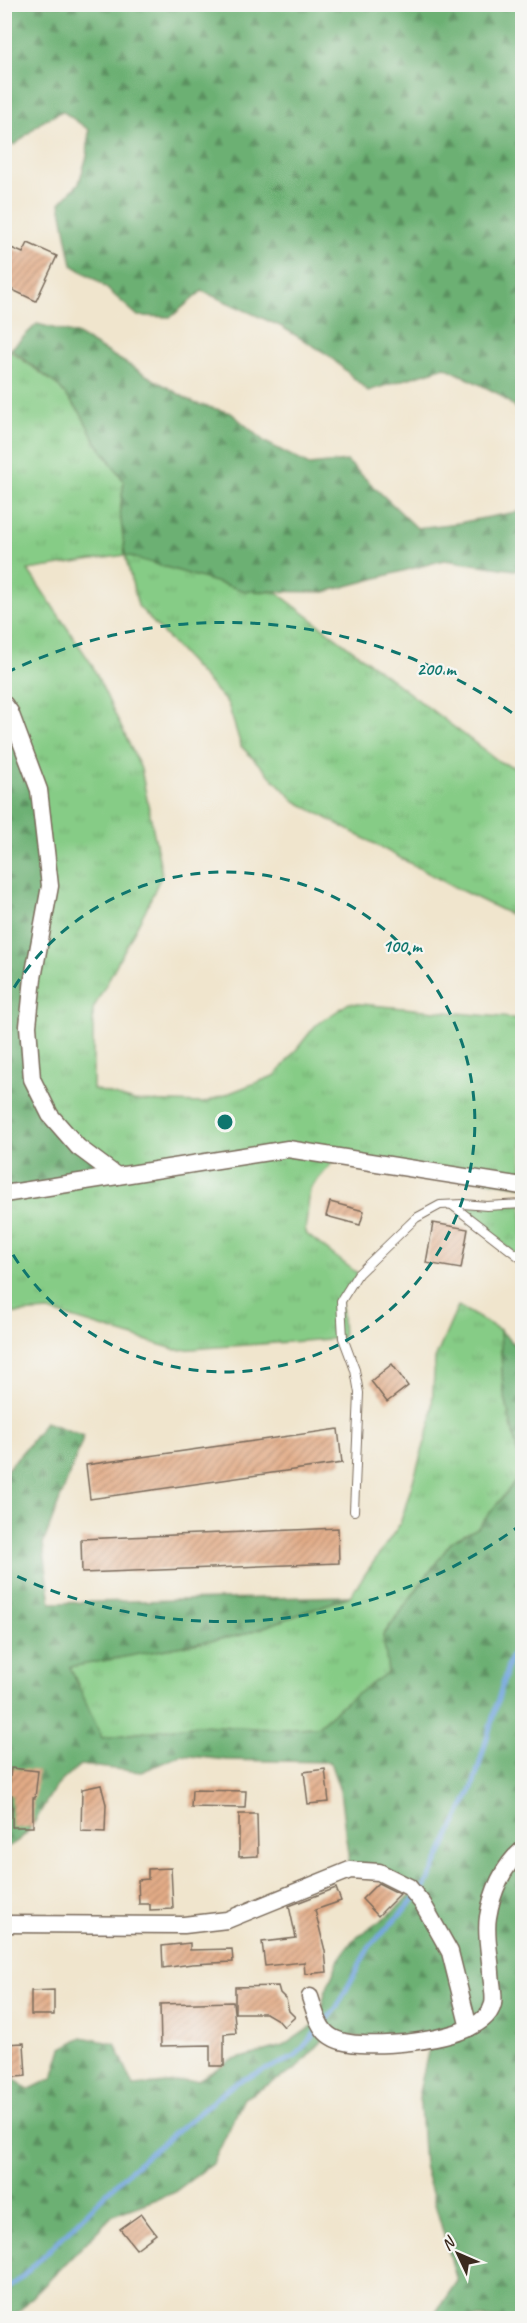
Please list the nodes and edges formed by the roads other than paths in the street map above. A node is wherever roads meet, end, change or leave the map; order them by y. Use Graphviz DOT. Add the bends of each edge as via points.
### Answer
graph roads {
  1 [pos="4,704"];
  2 [pos="117,1176"];
  3 [pos="522,1186"];
  4 [pos="4,1194"];
  5 [pos="522,1204"];
  6 [pos="452,1205"];
  7 [pos="522,1259"];
  8 [pos="354,1511"];
  9 [pos="522,1850"];
  10 [pos="4,1924"];
  11 [pos="310,1997"];
  12 [pos="469,2028"];
  1 -- 2 [label="street" via="39,790 50,886 28,1026 32,1078 50,1115 78,1147"];
  2 -- 3 [label="street" via="288,1149"];
  2 -- 4 [label="street"];
  5 -- 6 [label="lane"];
  6 -- 7 [label="lane"];
  6 -- 8 [label="lane" via="440,1205 416,1218 358,1274 341,1301 343,1338 359,1393"];
  9 -- 12 [label="street" via="497,1885 488,1919 493,2004 484,2020"];
  10 -- 12 [label="street" via="184,1925 227,1920 350,1870 379,1872 409,1887 423,1904 450,1952"];
  11 -- 12 [label="street" via="323,2029 344,2043 380,2045 431,2039"];
}
